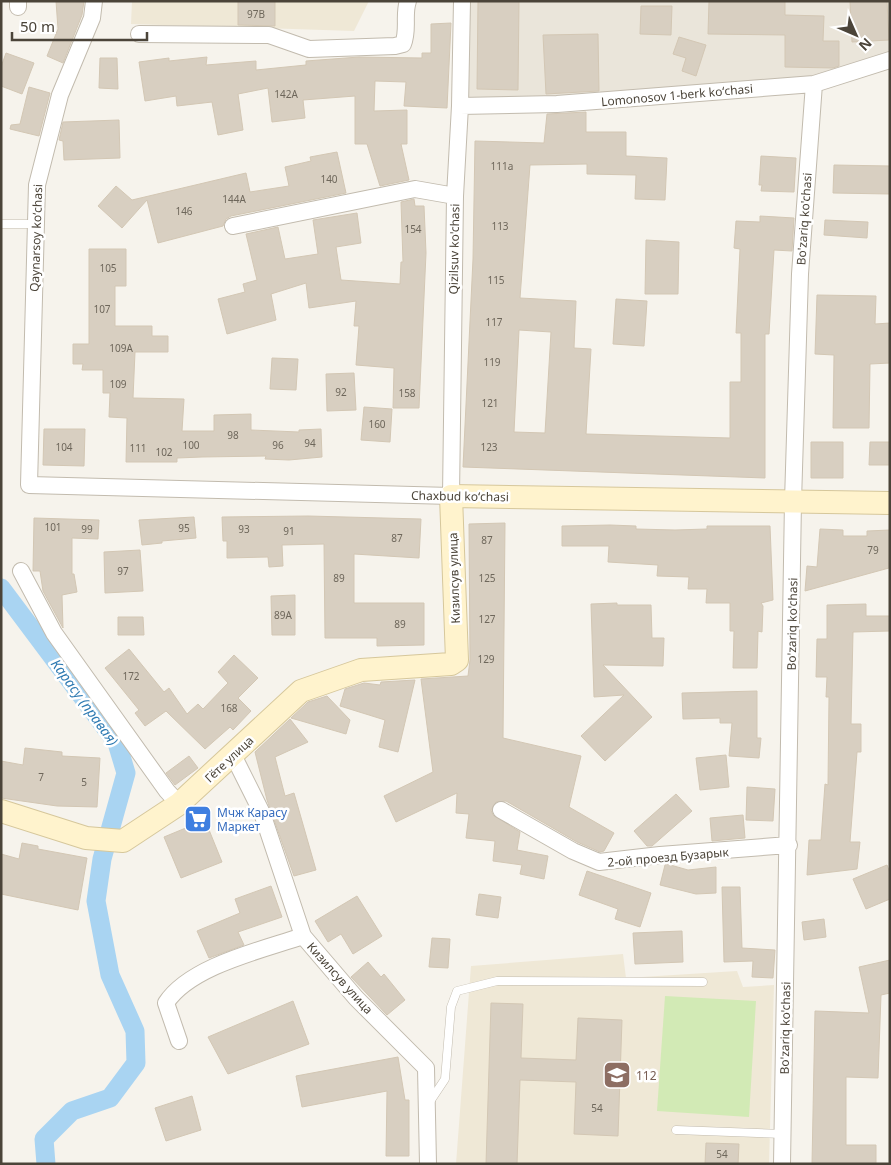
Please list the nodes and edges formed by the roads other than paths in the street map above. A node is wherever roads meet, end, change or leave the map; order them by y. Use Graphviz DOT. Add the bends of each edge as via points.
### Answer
graph roads {
  1 [pos="94,1"];
  2 [pos="408,1"];
  3 [pos="462,1"];
  4 [pos="138,34"];
  5 [pos="890,60"];
  6 [pos="814,84"];
  7 [pos="460,106"];
  8 [pos="455,196"];
  9 [pos="1,224"];
  10 [pos="36,224"];
  11 [pos="233,226"];
  12 [pos="29,485"];
  13 [pos="451,496"];
  14 [pos="793,501"];
  15 [pos="890,503"];
  16 [pos="21,571"];
  17 [pos="457,660"];
  18 [pos="233,755"];
  19 [pos="179,804"];
  20 [pos="501,810"];
  21 [pos="1,811"];
  22 [pos="789,846"];
  23 [pos="303,936"];
  24 [pos="703,982"];
  25 [pos="179,1042"];
  26 [pos="427,1106"];
  27 [pos="676,1130"];
  28 [pos="783,1134"];
  29 [pos="428,1164"];
  30 [pos="782,1164"];
  1 -- 10 [label="street, Qaynarsoy koʻchasi" via="92,18 60,95 37,185"];
  2 -- 4 [label="street" via="404,44 395,46 309,49 269,35"];
  3 -- 7 [label="street, Qizilsuv ko'chasi"];
  5 -- 6 [label="street, Lomonosov 1-berk koʻchasi"];
  6 -- 7 [label="street, Lomonosov 1-berk koʻchasi" via="557,104"];
  6 -- 14 [label="street, Bo'zariq ko'chasi" via="800,274"];
  7 -- 8 [label="street, Qizilsuv ko'chasi"];
  8 -- 11 [label="street" via="415,189"];
  8 -- 13 [label="street, Qizilsuv ko'chasi"];
  9 -- 10 [label="lane"];
  10 -- 12 [label="street, Qaynarsoy koʻchasi"];
  12 -- 13 [label="street, Chaxbud koʻchasi"];
  13 -- 14 [label="street, Chaxbud koʻchasi"];
  13 -- 17 [label="street, Кизилсув улица"];
  14 -- 15 [label="street, Chaxbud koʻchasi"];
  14 -- 22 [label="street, Bo'zariq ko'chasi"];
  16 -- 19 [label="street" via="54,633"];
  17 -- 18 [label="street, Гёте улица" via="451,664 361,670 301,691"];
  18 -- 19 [label="street, Гёте улица"];
  18 -- 23 [label="street, Кизилсув улица" via="262,813"];
  19 -- 21 [label="street, Гёте улица" via="123,841 86,838"];
  20 -- 22 [label="street, 2-ой проезд Бузарык" via="599,862"];
  22 -- 28 [label="street, Bo'zariq ko'chasi"];
  23 -- 25 [label="street" via="203,971 173,992 166,1003"];
  23 -- 26 [label="street, Кизилсув улица" via="356,998 426,1068"];
  24 -- 26 [label="lane" via="496,981 457,991 451,1007 445,1079"];
  26 -- 29 [label="street, Кизилсув улица"];
  27 -- 28 [label="lane"];
  28 -- 30 [label="street, Bo'zariq ko'chasi"];
}
